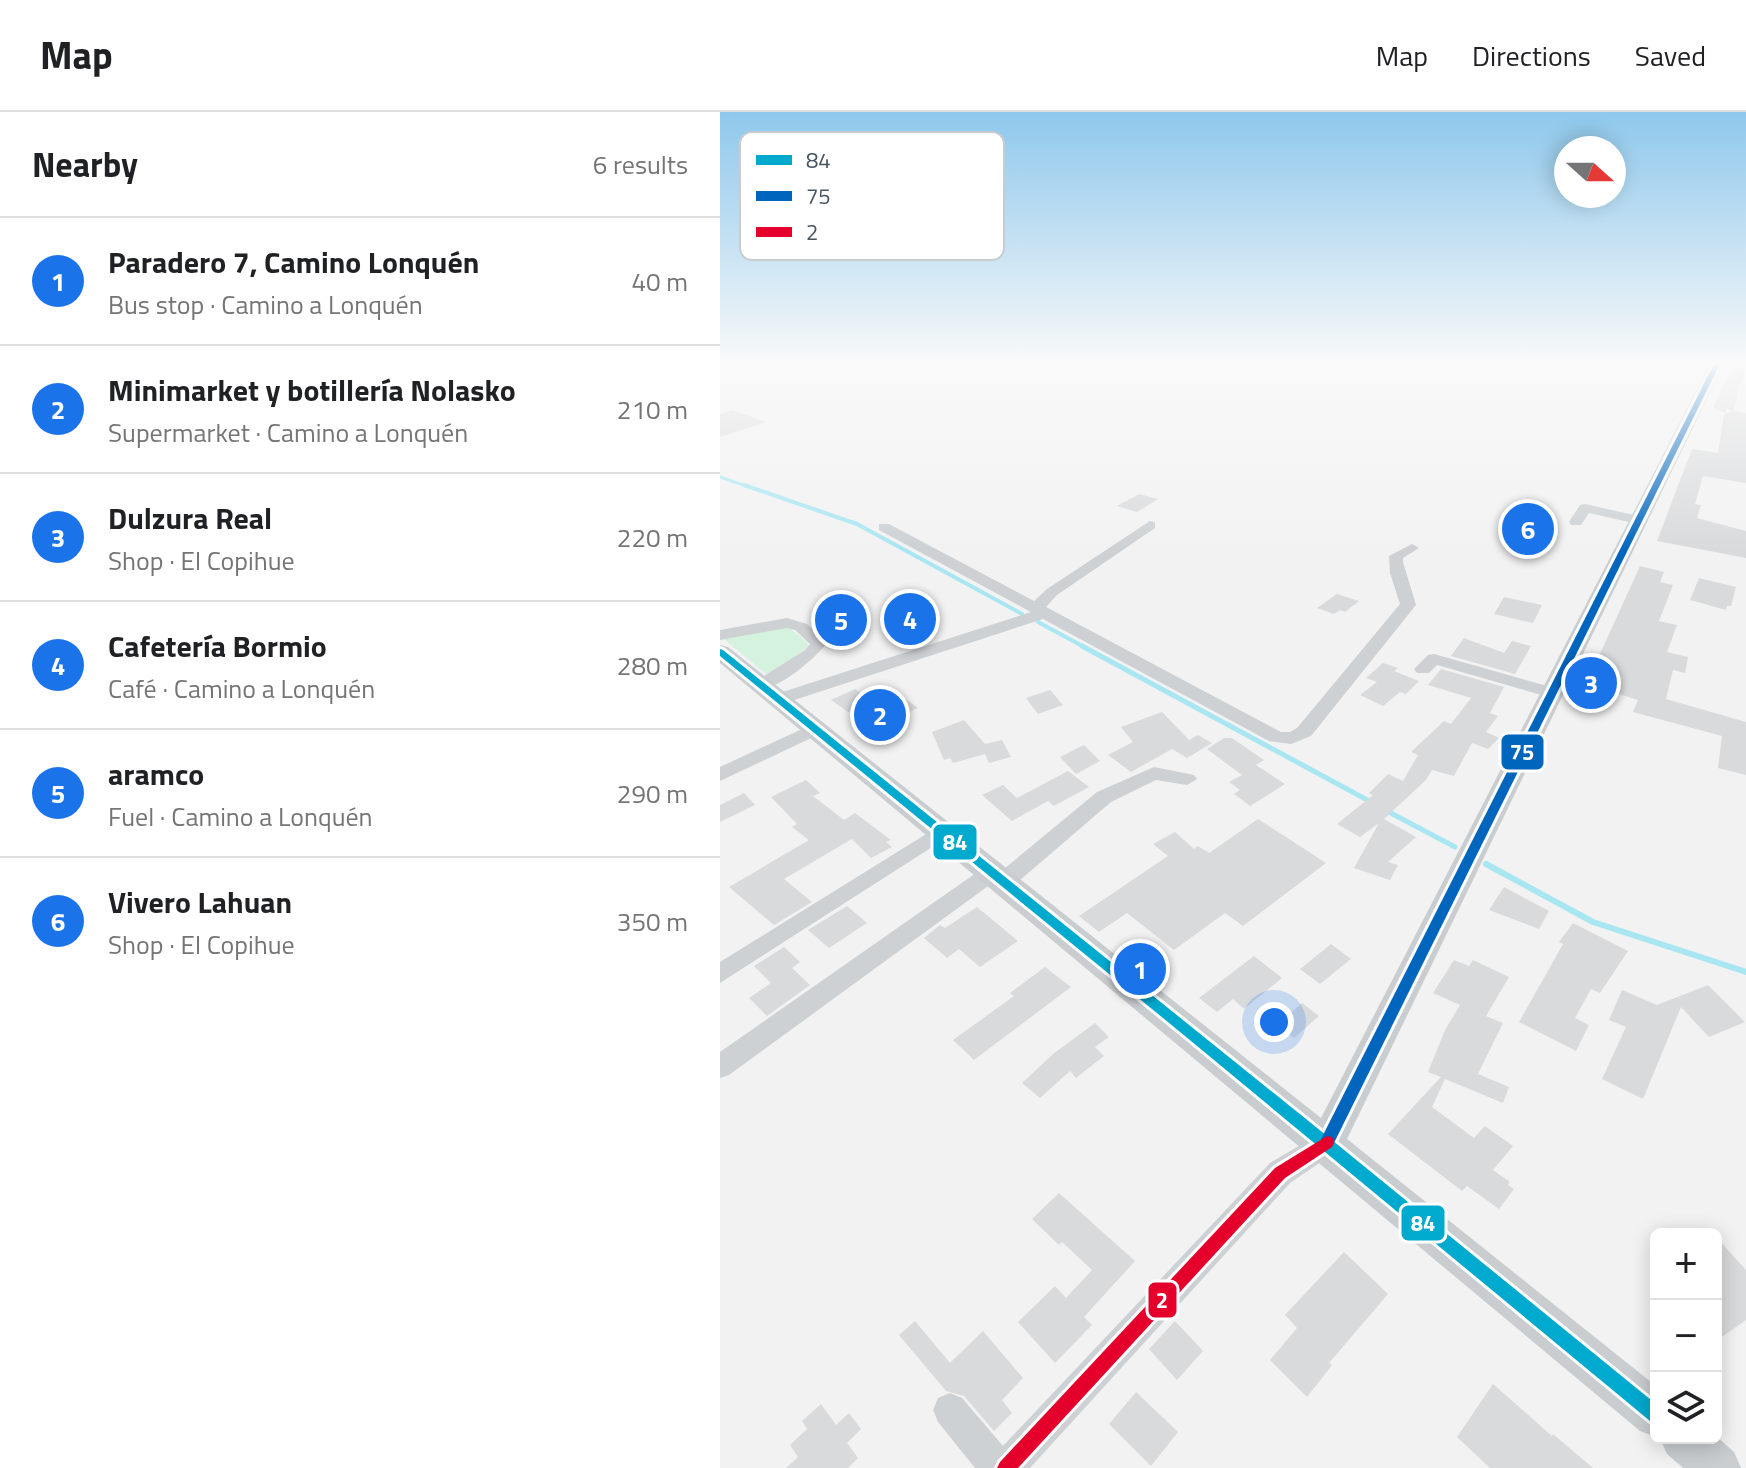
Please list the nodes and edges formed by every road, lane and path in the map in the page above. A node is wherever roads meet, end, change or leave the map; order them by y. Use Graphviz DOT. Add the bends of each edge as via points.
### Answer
graph roads {
  1 [pos="1686,425"];
  2 [pos="1638,520"];
  3 [pos="1576,522"];
  4 [pos="1150,525"];
  5 [pos="884,527"];
  6 [pos="1412,548"];
  7 [pos="1041,610"];
  8 [pos="720,635"];
  9 [pos="720,652"];
  10 [pos="1423,669"];
  11 [pos="770,692"];
  12 [pos="1552,693"];
  13 [pos="815,729"];
  14 [pos="720,775"];
  15 [pos="1187,779"];
  16 [pos="944,830"];
  17 [pos="1000,876"];
  18 [pos="720,974"];
  19 [pos="720,1067"];
  20 [pos="1327,1142"];
  21 [pos="950,1410"];
  22 [pos="1650,1410"];
  23 [pos="1690,1444"];
  24 [pos="998,1468"];
  25 [pos="1006,1468"];
  26 [pos="1718,1468"];
  1 -- 2 [label="main road"];
  2 -- 3 [label="street" via="1585,508"];
  2 -- 12 [label="main road"];
  4 -- 7 [label="street" via="1052,592"];
  5 -- 7 [label="street"];
  6 -- 7 [label="street" via="1396,556 1394,567 1408,605 1297,737 1276,737"];
  7 -- 11 [label="street"];
  8 -- 11 [label="street" via="787,623 801,627 819,643"];
  9 -- 11 [label="main road"];
  10 -- 12 [label="street" via="1434,659"];
  11 -- 13 [label="main road"];
  12 -- 20 [label="main road"];
  13 -- 14 [label="street"];
  13 -- 16 [label="main road"];
  15 -- 17 [label="street" via="1154,773 1104,797"];
  16 -- 17 [label="main road"];
  16 -- 18 [label="street"];
  17 -- 19 [label="street"];
  17 -- 20 [label="main road"];
  20 -- 22 [label="main road"];
  20 -- 25 [label="street" via="1280,1173"];
  21 -- 24 [label="street"];
  23 -- 26 [label="main road"];
}
